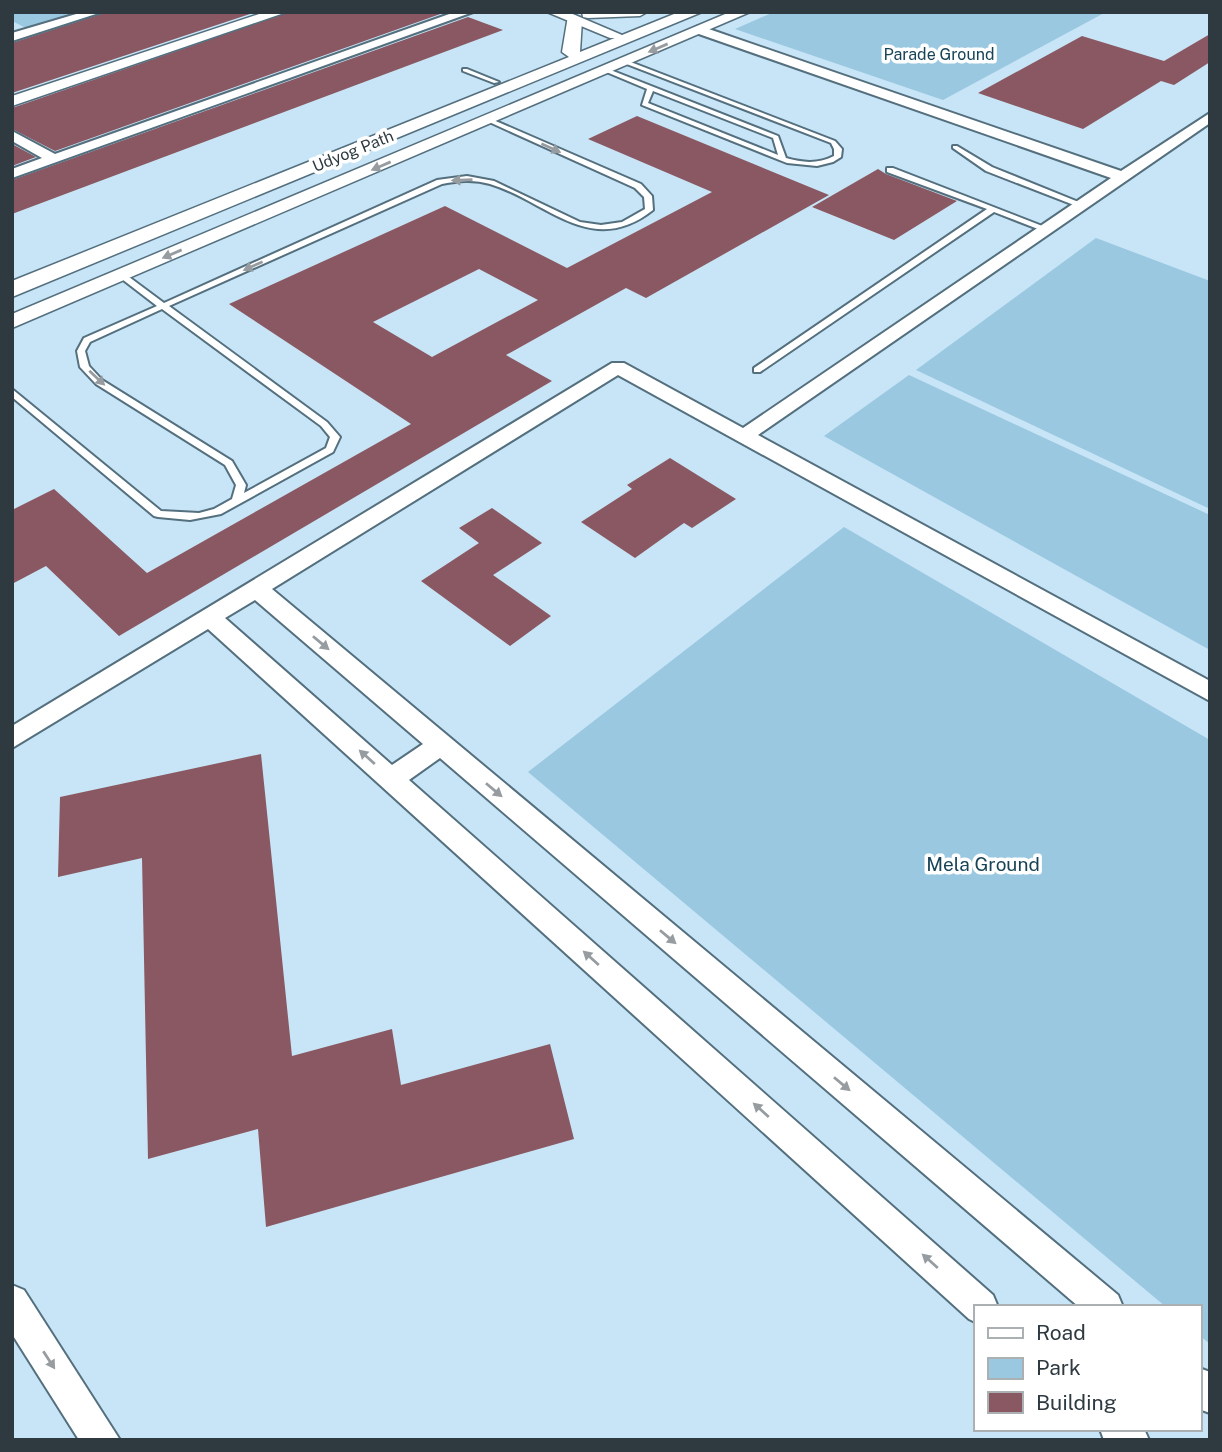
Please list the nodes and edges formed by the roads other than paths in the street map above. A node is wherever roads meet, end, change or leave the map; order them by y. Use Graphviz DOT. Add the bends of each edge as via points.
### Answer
graph roads {
  1 [pos="96,12"];
  2 [pos="280,12"];
  3 [pos="554,12"];
  4 [pos="640,12"];
  5 [pos="671,12"];
  6 [pos="743,12"];
  7 [pos="460,13"];
  8 [pos="582,15"];
  9 [pos="697,21"];
  10 [pos="16,32"];
  11 [pos="623,32"];
  12 [pos="571,52"];
  13 [pos="626,62"];
  14 [pos="606,70"];
  15 [pos="465,71"];
  16 [pos="496,82"];
  17 [pos="651,88"];
  18 [pos="12,101"];
  19 [pos="1210,117"];
  20 [pos="489,120"];
  21 [pos="12,135"];
  22 [pos="956,147"];
  23 [pos="54,159"];
  24 [pos="783,159"];
  25 [pos="890,170"];
  26 [pos="12,174"];
  27 [pos="1123,177"];
  28 [pos="1082,205"];
  29 [pos="993,209"];
  30 [pos="1046,229"];
  31 [pos="122,276"];
  32 [pos="12,277"];
  33 [pos="12,290"];
  34 [pos="163,306"];
  35 [pos="12,322"];
  36 [pos="757,370"];
  37 [pos="12,392"];
  38 [pos="744,436"];
  39 [pos="236,501"];
  40 [pos="263,594"];
  41 [pos="216,622"];
  42 [pos="1210,692"];
  43 [pos="12,738"];
  44 [pos="441,744"];
  45 [pos="12,756"];
  46 [pos="391,779"];
  47 [pos="12,1302"];
  48 [pos="979,1305"];
  49 [pos="1104,1305"];
  50 [pos="101,1440"];
  1 -- 10 [label="street"];
  2 -- 18 [label="street"];
  3 -- 8 [label="street"];
  4 -- 8 [label="street"];
  5 -- 11 [label="main road, Udyog Path"];
  6 -- 9 [label="street"];
  7 -- 23 [label="street"];
  8 -- 11 [label="street"];
  8 -- 12 [label="main road"];
  9 -- 13 [label="street, one-way"];
  9 -- 27 [label="street"];
  9 -- 33 [label="main road, Udyog Path"];
  11 -- 12 [label="main road, Udyog Path"];
  12 -- 16 [label="main road, Udyog Path"];
  13 -- 14 [label="street"];
  13 -- 24 [label="lane" via="833,142 838,149 837,158 828,163 799,165"];
  14 -- 17 [label="lane"];
  14 -- 20 [label="street"];
  15 -- 16 [label="lane"];
  16 -- 32 [label="main road, Udyog Path"];
  17 -- 24 [label="lane" via="776,137"];
  17 -- 24 [label="lane" via="643,104"];
  19 -- 27 [label="street"];
  20 -- 31 [label="street, one-way"];
  20 -- 34 [label="lane, one-way" via="638,186 648,195 649,210 631,224 579,225 495,184 467,178 440,182"];
  21 -- 23 [label="street"];
  22 -- 28 [label="lane" via="989,169"];
  23 -- 26 [label="street"];
  25 -- 29 [label="lane"];
  27 -- 28 [label="street"];
  28 -- 30 [label="street"];
  29 -- 30 [label="lane"];
  29 -- 36 [label="lane"];
  30 -- 38 [label="street"];
  31 -- 34 [label="lane"];
  31 -- 35 [label="street"];
  34 -- 39 [label="lane, one-way" via="87,340 81,351 86,367 99,382 229,463 241,485"];
  34 -- 39 [label="lane" via="324,424 335,438 330,450"];
  37 -- 39 [label="lane" via="159,514 213,516"];
  38 -- 40 [label="street" via="633,375"];
  38 -- 42 [label="street"];
  40 -- 41 [label="street"];
  40 -- 44 [label="street, one-way"];
  41 -- 43 [label="street"];
  41 -- 45 [label="street"];
  46 -- 41 [label="street, one-way"];
  44 -- 46 [label="street"];
  44 -- 49 [label="street, one-way"];
  48 -- 46 [label="street, one-way"];
  47 -- 50 [label="street, one-way"];
}
